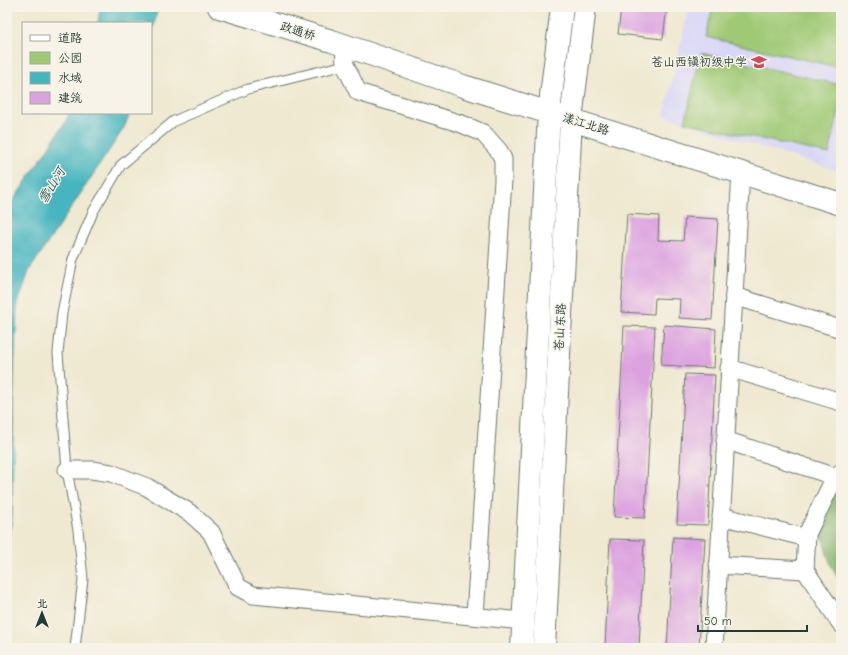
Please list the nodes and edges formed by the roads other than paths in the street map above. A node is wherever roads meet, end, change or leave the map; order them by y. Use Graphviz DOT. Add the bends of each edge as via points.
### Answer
graph roads {
  1 [pos="219,7"];
  2 [pos="562,7"];
  3 [pos="585,7"];
  4 [pos="340,51"];
  5 [pos="549,112"];
  6 [pos="571,119"];
  7 [pos="741,172"];
  8 [pos="841,204"];
  9 [pos="734,296"];
  10 [pos="841,329"];
  11 [pos="729,368"];
  12 [pos="841,402"];
  13 [pos="725,440"];
  14 [pos="67,470"];
  15 [pos="838,475"];
  16 [pos="721,516"];
  17 [pos="807,538"];
  18 [pos="718,565"];
  19 [pos="805,570"];
  20 [pos="475,616"];
  21 [pos="523,621"];
  22 [pos="841,624"];
  23 [pos="75,648"];
  24 [pos="522,648"];
  25 [pos="544,648"];
  26 [pos="714,648"];
  1 -- 4 [label="main road, 政通桥"];
  2 -- 5 [label="main road, 苍山东路"];
  3 -- 6 [label="main road, 苍山东路"];
  4 -- 5 [label="main road, 漾江北路"];
  4 -- 14 [label="lane" via="174,121 121,166 93,212 73,259 62,314 58,353"];
  4 -- 20 [label="street" via="358,92 462,124 483,133 503,159"];
  5 -- 6 [label="main road, 漾江北路"];
  5 -- 21 [label="main road, 苍山东路"];
  6 -- 7 [label="main road, 漾江北路"];
  6 -- 25 [label="main road, 苍山东路"];
  7 -- 8 [label="main road, 漾江北路"];
  7 -- 9 [label="street"];
  9 -- 10 [label="street"];
  9 -- 11 [label="street"];
  11 -- 12 [label="street"];
  11 -- 13 [label="street"];
  13 -- 15 [label="street"];
  13 -- 16 [label="street"];
  14 -- 20 [label="street" via="110,473 147,487 190,513 211,532 238,587 253,595"];
  14 -- 23 [label="lane" via="78,530 83,579"];
  15 -- 17 [label="street" via="820,507"];
  16 -- 17 [label="street"];
  16 -- 18 [label="street"];
  17 -- 19 [label="street"];
  18 -- 19 [label="street"];
  18 -- 26 [label="street"];
  19 -- 22 [label="street"];
  20 -- 21 [label="street"];
  21 -- 24 [label="main road, 苍山东路"];
}
